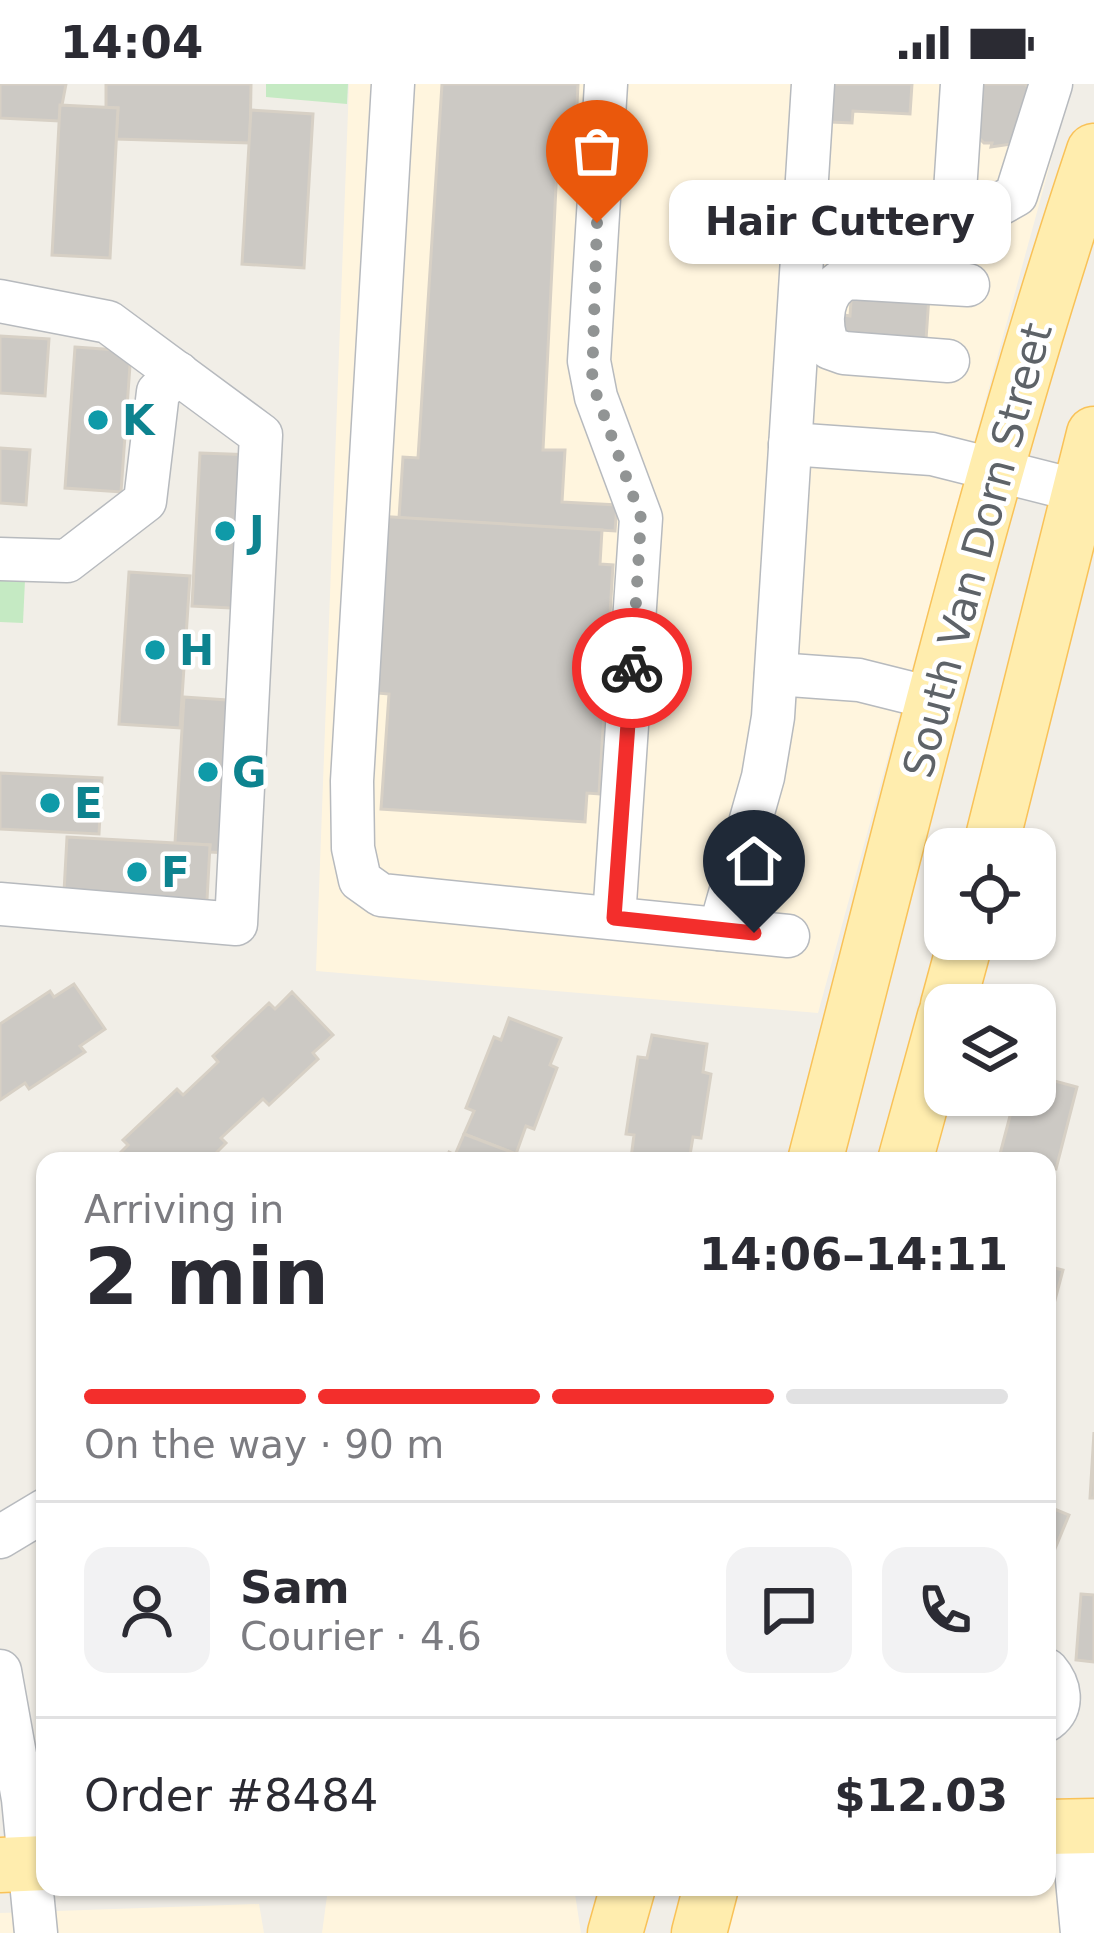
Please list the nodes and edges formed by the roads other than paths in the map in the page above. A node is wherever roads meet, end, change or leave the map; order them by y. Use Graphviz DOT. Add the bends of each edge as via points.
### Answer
graph roads {
  1 [pos="393,84"];
  2 [pos="606,84"];
  3 [pos="813,84"];
  4 [pos="936,84"];
  5 [pos="962,84"];
  6 [pos="1051,84"];
  7 [pos="1094,151"];
  8 [pos="954,207"];
  9 [pos="968,285"];
  10 [pos="0,302"];
  11 [pos="948,361"];
  12 [pos="178,373"];
  13 [pos="1094,434"];
  14 [pos="790,444"];
  15 [pos="998,471"];
  16 [pos="1079,491"];
  17 [pos="0,559"];
  18 [pos="776,674"];
  19 [pos="935,699"];
  20 [pos="995,828"];
  21 [pos="0,904"];
  22 [pos="614,918"];
  23 [pos="720,929"];
  24 [pos="788,936"];
  25 [pos="924,1092"];
  26 [pos="817,1152"];
  27 [pos="907,1152"];
  28 [pos="36,1515"];
  29 [pos="0,1537"];
  30 [pos="0,1671"];
  31 [pos="1056,1680"];
  32 [pos="1056,1710"];
  33 [pos="1071,1826"];
  34 [pos="26,1864"];
  35 [pos="625,1896"];
  36 [pos="709,1896"];
  37 [pos="36,1933"];
  38 [pos="615,1933"];
  39 [pos="699,1933"];
  40 [pos="1082,1933"];
  1 -- 22 [label="street" via="352,781 355,866 381,895"];
  2 -- 22 [label="street" via="590,361 641,518"];
  3 -- 14 [label="street"];
  4 -- 8 [label="street"];
  5 -- 8 [label="street"];
  6 -- 8 [label="street" via="1016,195"];
  7 -- 15 [label="main road, South Van Dorn Street"];
  9 -- 11 [label="street" via="848,278 826,296 830,348"];
  10 -- 12 [label="street" via="108,322"];
  12 -- 17 [label="street" via="158,392 145,501 67,561"];
  12 -- 21 [label="street" via="261,435 236,924"];
  13 -- 16 [label="main road, South Van Dorn Street"];
  14 -- 15 [label="street" via="932,454"];
  14 -- 18 [label="street"];
  15 -- 16 [label="street"];
  15 -- 19 [label="main road, South Van Dorn Street"];
  16 -- 20 [label="main road, South Van Dorn Street"];
  18 -- 19 [label="street" via="859,680"];
  18 -- 23 [label="street" via="763,777"];
  19 -- 26 [label="main road, South Van Dorn Street"];
  22 -- 23 [label="street"];
  23 -- 24 [label="street"];
  25 -- 27 [label="main road"];
  28 -- 29 [label="street"];
  30 -- 34 [label="street"];
  31 -- 32 [label="street"];
  33 -- 40 [label="street"];
  34 -- 37 [label="street"];
  35 -- 38 [label="main road"];
  36 -- 39 [label="main road"];
}
